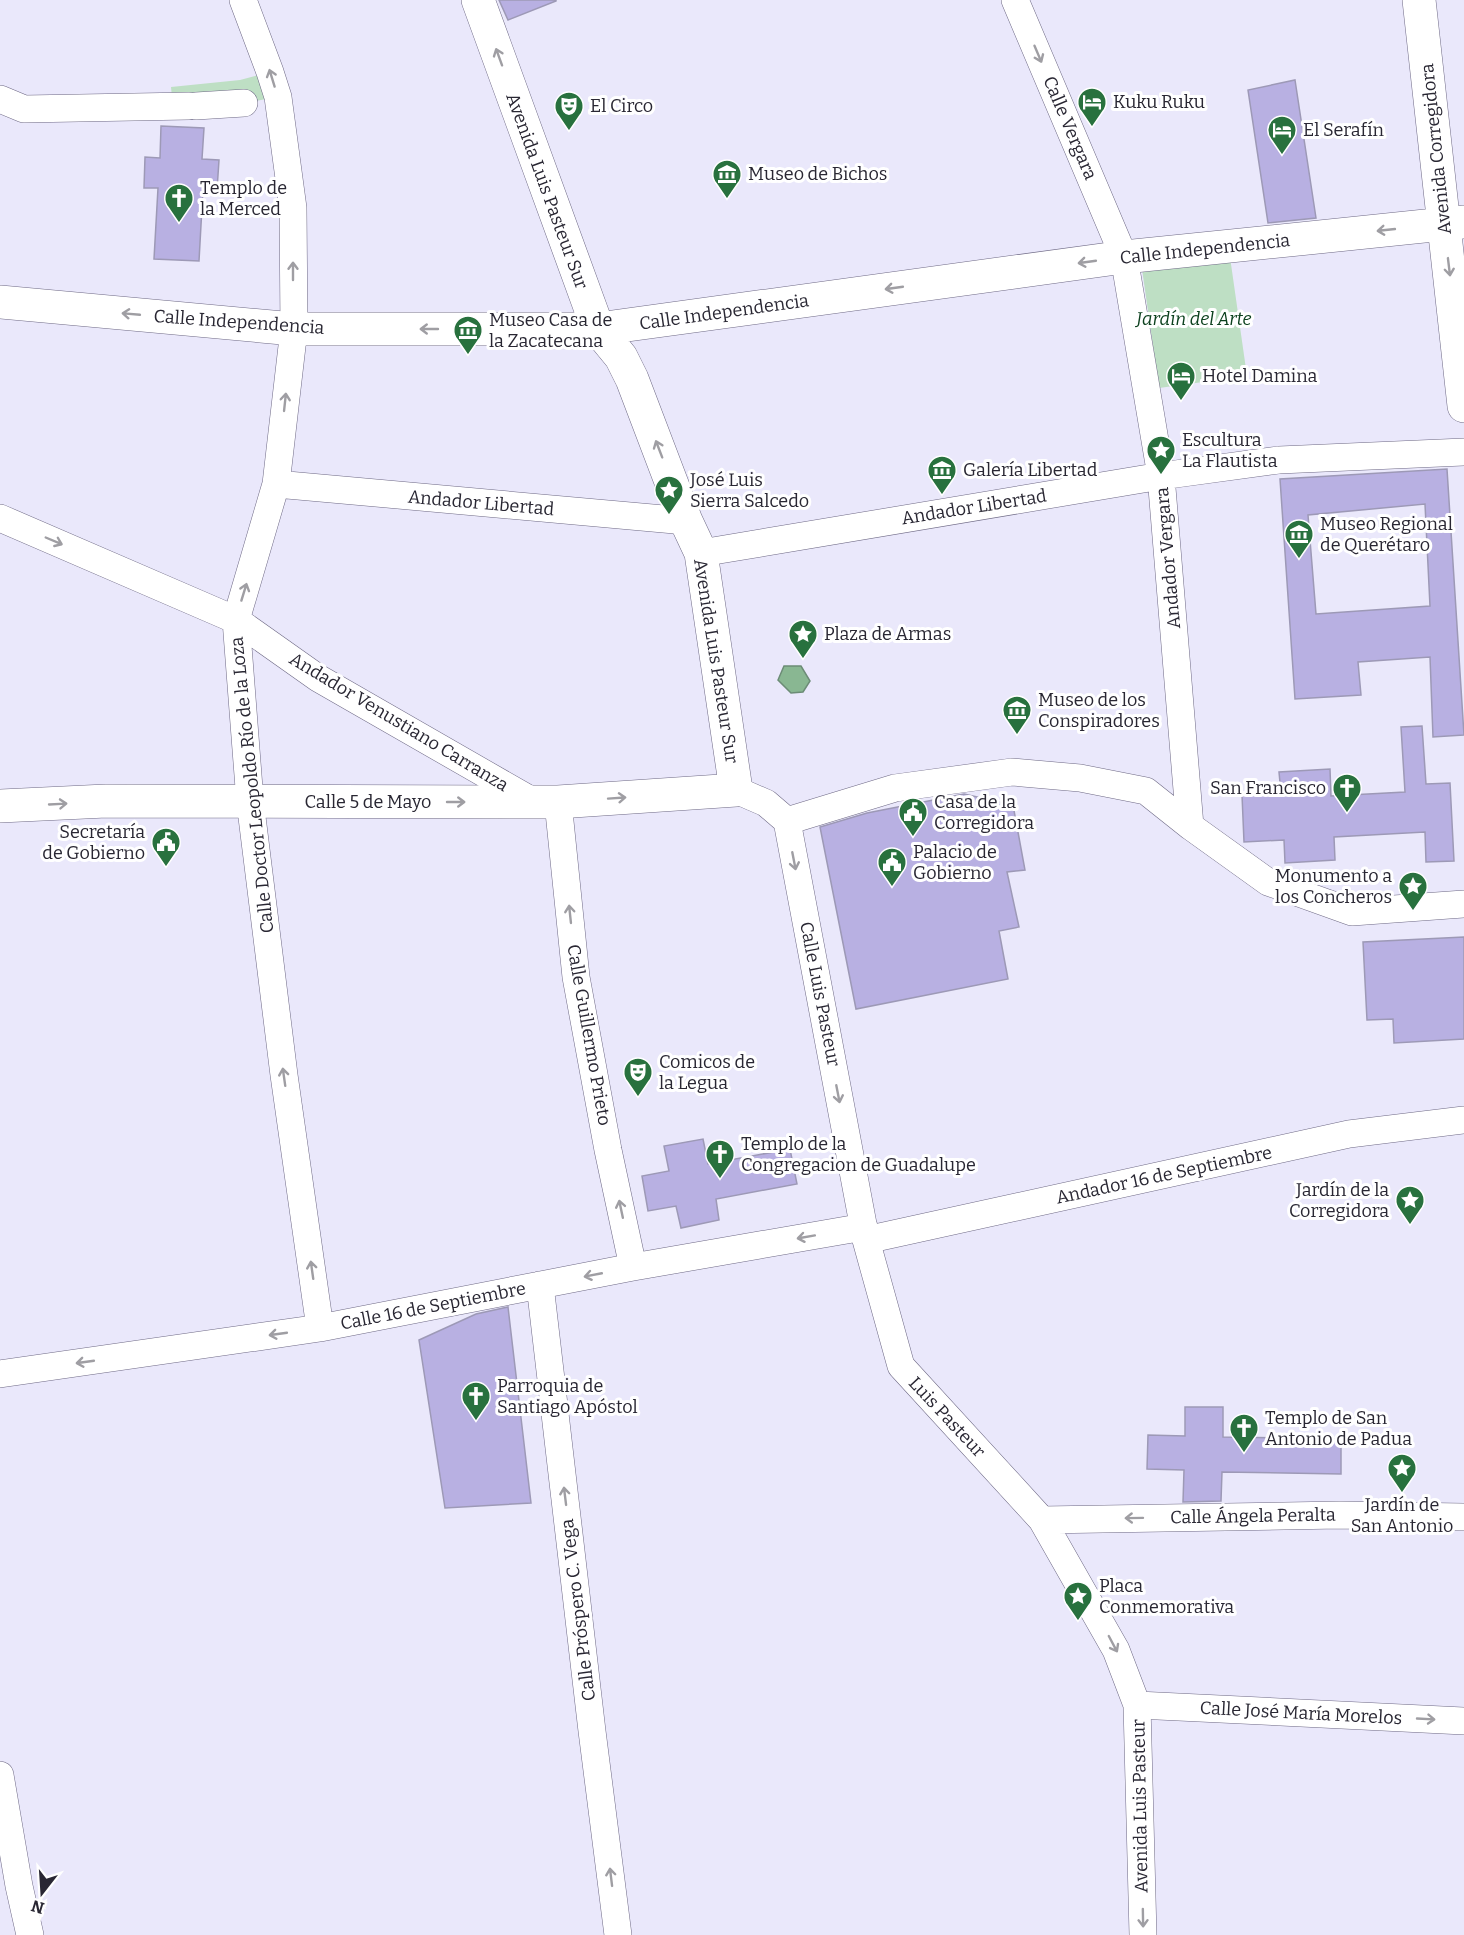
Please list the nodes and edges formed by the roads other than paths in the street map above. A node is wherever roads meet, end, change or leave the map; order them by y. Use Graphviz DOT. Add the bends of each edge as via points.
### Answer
graph roads {
  1 [pos="243,0"];
  2 [pos="478,0"];
  3 [pos="1015,0"];
  4 [pos="1419,0"];
  5 [pos="0,99"];
  6 [pos="244,103"];
  7 [pos="1454,223"];
  8 [pos="1124,257"];
  9 [pos="0,302"];
  10 [pos="294,329"];
  11 [pos="598,329"];
  12 [pos="1464,406"];
  13 [pos="1464,452"];
  14 [pos="1161,476"];
  15 [pos="276,484"];
  16 [pos="0,518"];
  17 [pos="686,521"];
  18 [pos="701,553"];
  19 [pos="236,620"];
  20 [pos="736,790"];
  21 [pos="1146,791"];
  22 [pos="1187,796"];
  23 [pos="250,801"];
  24 [pos="546,802"];
  25 [pos="0,806"];
  26 [pos="787,821"];
  27 [pos="1190,826"];
  28 [pos="1464,904"];
  29 [pos="1464,1120"];
  30 [pos="865,1234"];
  31 [pos="633,1267"];
  32 [pos="540,1285"];
  33 [pos="320,1328"];
  34 [pos="0,1374"];
  35 [pos="1464,1517"];
  36 [pos="1042,1520"];
  37 [pos="1137,1705"];
  38 [pos="1464,1720"];
  39 [pos="0,1774"];
  40 [pos="30,1935"];
  41 [pos="618,1935"];
  42 [pos="1143,1935"];
  10 -- 1 [label="street, Calle Doctor Leopoldo Río de la Loza, one-way" via="293,208 278,97"];
  11 -- 2 [label="street, Avenida Luis Pasteur Sur, one-way"];
  3 -- 8 [label="street, Calle Vergara, one-way"];
  4 -- 7 [label="street, Avenida Corregidora"];
  5 -- 6 [label="street" via="24,109"];
  7 -- 8 [label="street, Calle Independencia, one-way"];
  7 -- 12 [label="street, Avenida Corregidora, one-way"];
  8 -- 11 [label="street, Calle Independencia, one-way"];
  8 -- 14 [label="street, Andador Vergara"];
  10 -- 9 [label="street, Calle Independencia, one-way"];
  11 -- 10 [label="street, Calle Independencia, one-way"];
  15 -- 10 [label="street, Calle Doctor Leopoldo Río de la Loza, one-way"];
  17 -- 11 [label="street, Avenida Luis Pasteur Sur, one-way" via="632,379 621,357"];
  13 -- 14 [label="street, Andador Libertad" via="1279,460"];
  14 -- 18 [label="street, Andador Libertad"];
  14 -- 22 [label="street, Andador Vergara"];
  15 -- 17 [label="street, Andador Libertad"];
  19 -- 15 [label="street, Calle Doctor Leopoldo Río de la Loza, one-way"];
  16 -- 19 [label="street, Andador Venustiano Carranza, one-way"];
  17 -- 18 [label="street, Avenida Luis Pasteur Sur"];
  18 -- 20 [label="street, Avenida Luis Pasteur Sur"];
  19 -- 23 [label="street, Calle Doctor Leopoldo Río de la Loza"];
  19 -- 24 [label="street, Andador Venustiano Carranza" via="318,678"];
  24 -- 20 [label="street, Calle 5 de Mayo, one-way"];
  20 -- 26 [label="street" via="766,803"];
  21 -- 22 [label="street"];
  21 -- 26 [label="street" via="1080,778 1012,772 895,789"];
  21 -- 27 [label="street"];
  22 -- 27 [label="street, Andador Vergara"];
  23 -- 24 [label="street, Calle 5 de Mayo, one-way"];
  25 -- 23 [label="street, Calle 5 de Mayo, one-way"];
  33 -- 23 [label="street, Calle Doctor Leopoldo Río de la Loza, one-way"];
  31 -- 24 [label="street, Calle Guillermo Prieto, one-way" via="608,1150"];
  26 -- 30 [label="street, Calle Luis Pasteur, one-way"];
  27 -- 28 [label="street" via="1268,882 1352,912"];
  29 -- 30 [label="street, Andador 16 de Septiembre" via="1349,1134"];
  30 -- 31 [label="street, Calle 16 de Septiembre, one-way"];
  30 -- 36 [label="street, Luis Pasteur" via="901,1366"];
  31 -- 32 [label="street, Calle 16 de Septiembre, one-way"];
  32 -- 33 [label="street, Calle 16 de Septiembre"];
  41 -- 32 [label="street, Calle Próspero C. Vega, one-way"];
  33 -- 34 [label="street, Calle 16 de Septiembre, one-way"];
  35 -- 36 [label="street, Calle Ángela Peralta, one-way"];
  36 -- 37 [label="street, Avenida Luis Pasteur, one-way" via="1116,1650"];
  37 -- 38 [label="street, Calle José María Morelos, one-way"];
  37 -- 42 [label="street, Avenida Luis Pasteur, one-way"];
  39 -- 40 [label="street"];
}
